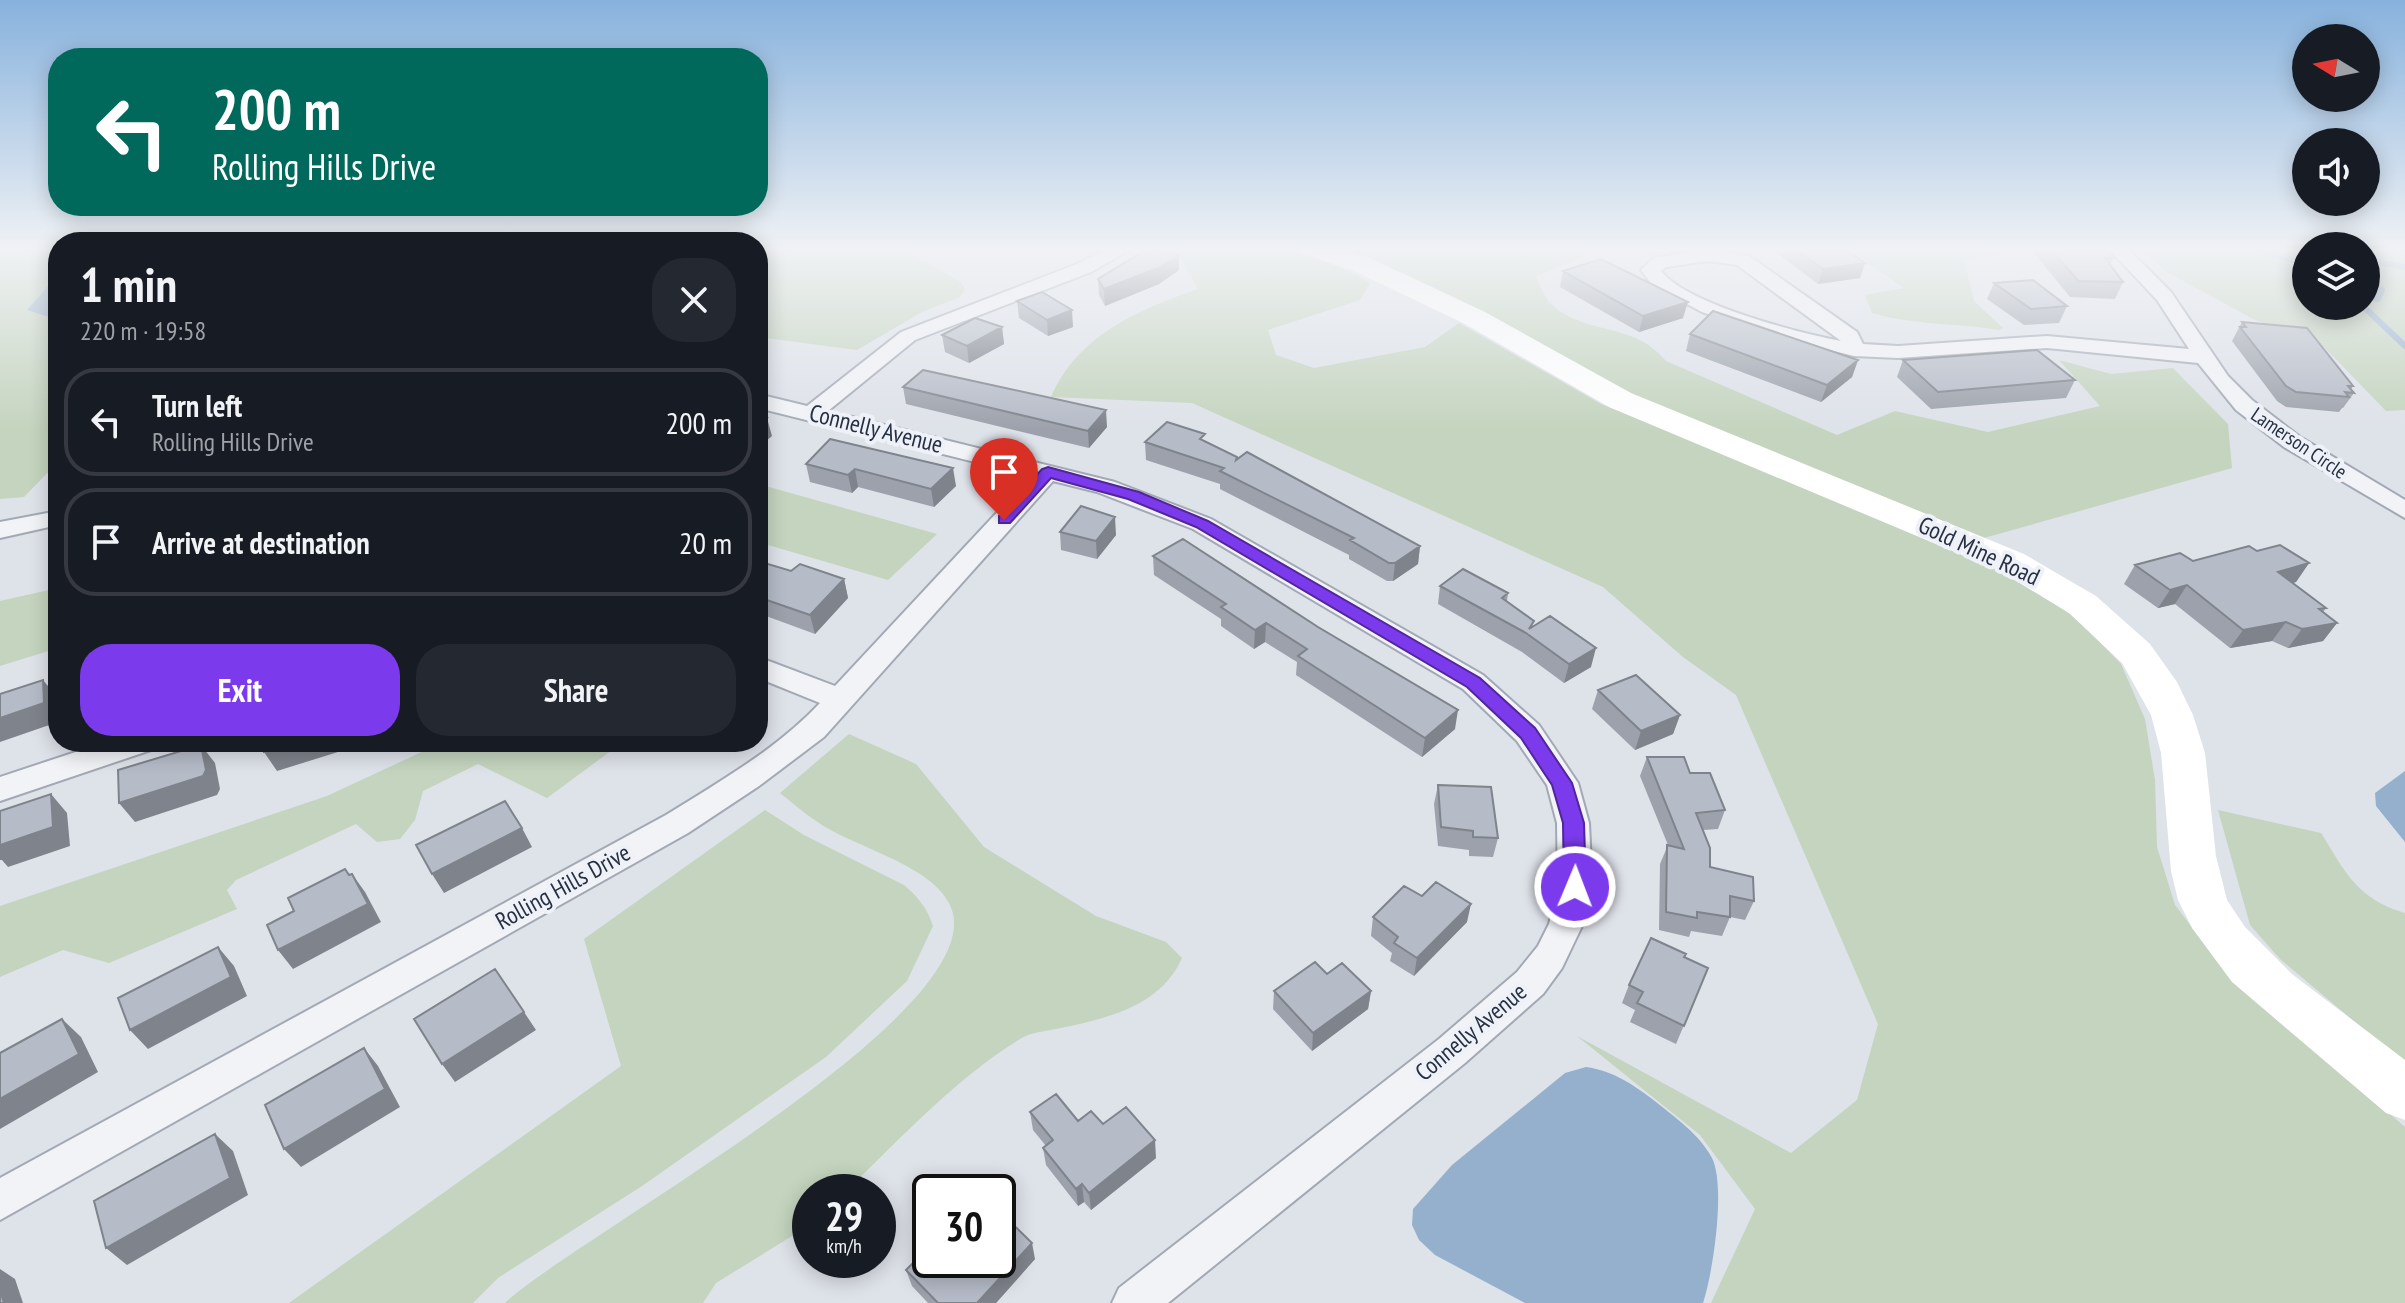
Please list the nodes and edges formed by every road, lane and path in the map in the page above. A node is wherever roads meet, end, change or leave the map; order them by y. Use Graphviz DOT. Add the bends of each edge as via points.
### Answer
graph roads {
  1 [pos="978,309"];
  2 [pos="1455,309"];
  3 [pos="1713,309"];
  4 [pos="1812,309"];
  5 [pos="2172,309"];
  6 [pos="1854,350"];
  7 [pos="2203,357"];
  8 [pos="768,403"];
  9 [pos="812,413"];
  10 [pos="1048,472"];
  11 [pos="2405,511"];
  12 [pos="48,520"];
  13 [pos="0,530"];
  14 [pos="768,671"];
  15 [pos="841,700"];
  16 [pos="110,752"];
  17 [pos="0,789"];
  18 [pos="2405,1095"];
  19 [pos="0,1200"];
  20 [pos="1134,1303"];
  1 -- 9 [label="street" via="908,336"];
  2 -- 18 [label="street, Gold Mine Road" via="1620,400 2011,562 2104,622 2144,662 2168,699 2187,775 2194,874 2208,913 2254,969"];
  3 -- 6 [label="street" via="1809,343"];
  4 -- 6 [label="street" via="1850,336"];
  5 -- 7 [label="street, Lamerson Circle"];
  6 -- 7 [label="street" via="2054,342"];
  7 -- 11 [label="street, Lamerson Circle" via="2230,392 2270,427"];
  8 -- 9 [label="street, Connelly Avenue"];
  9 -- 10 [label="street, Connelly Avenue"];
  10 -- 15 [label="street, Rolling Hills Drive"];
  10 -- 20 [label="street, Connelly Avenue" via="1134,496 1202,524 1473,682 1544,755 1562,783 1573,823 1577,872 1572,905 1550,957 1530,983"];
  12 -- 13 [label="street"];
  14 -- 15 [label="street"];
  15 -- 19 [label="street, Rolling Hills Drive" via="813,729 677,824"];
  16 -- 17 [label="street"];
}
